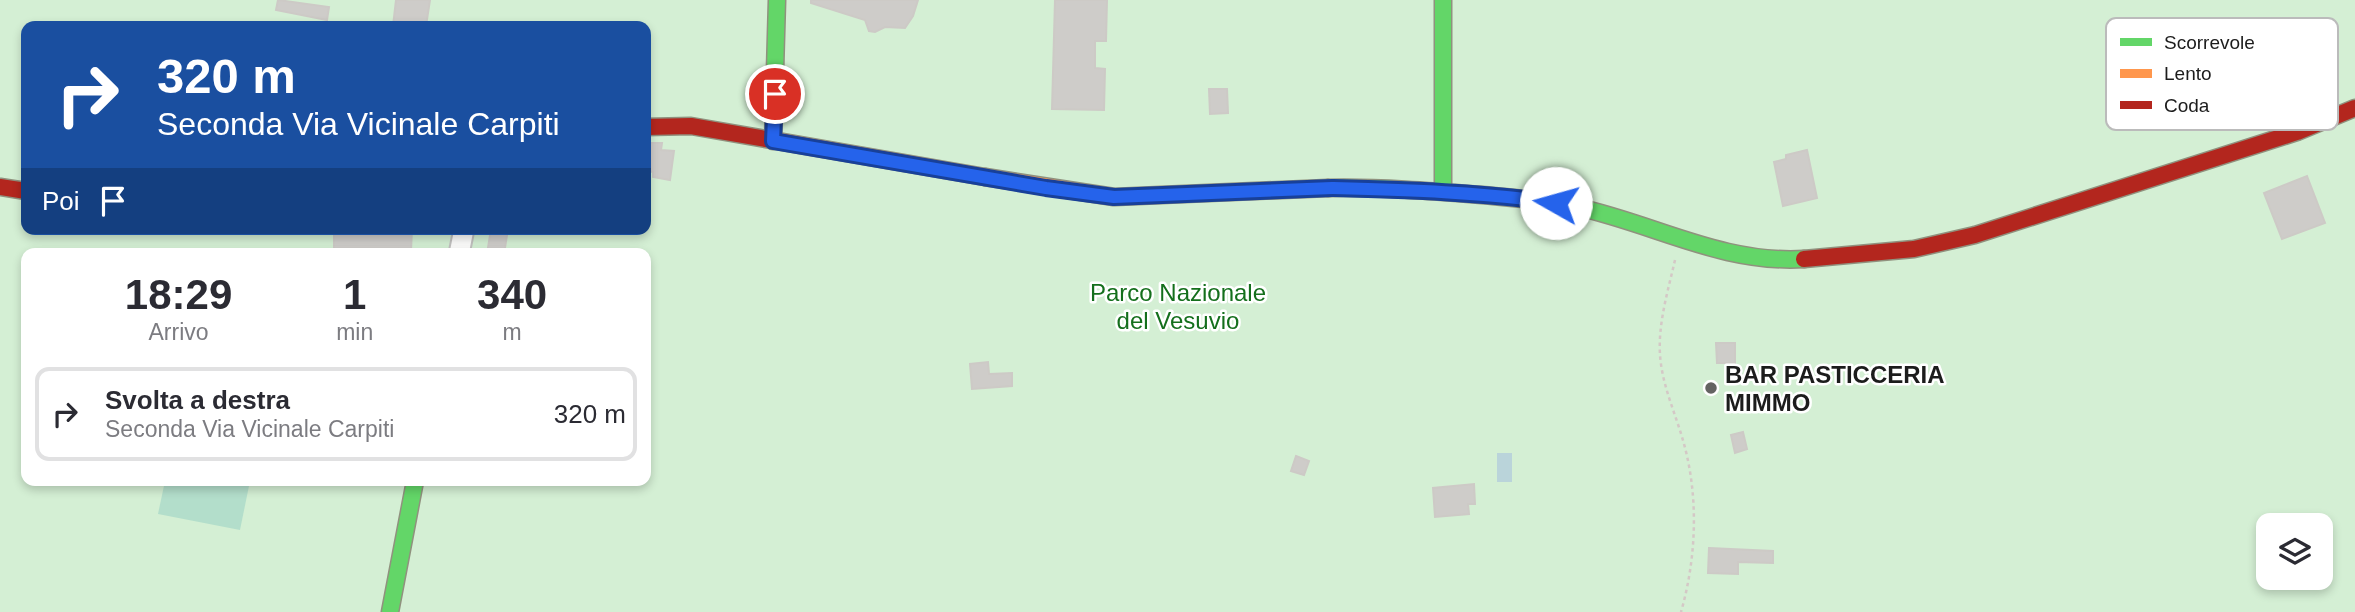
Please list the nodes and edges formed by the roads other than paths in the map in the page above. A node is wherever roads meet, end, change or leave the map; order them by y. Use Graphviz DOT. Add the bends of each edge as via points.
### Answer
graph roads {
  1 [pos="777,0"];
  2 [pos="1443,0"];
  3 [pos="2355,108"];
  4 [pos="2338,115"];
  5 [pos="651,127"];
  6 [pos="2302,130"];
  7 [pos="773,141"];
  8 [pos="0,187"];
  9 [pos="21,190"];
  10 [pos="1443,192"];
  11 [pos="414,486"];
  12 [pos="390,612"];
  1 -- 7 [label="street"];
  2 -- 10 [label="street"];
  3 -- 4 [label="street"];
  5 -- 7 [label="street" via="691,126"];
  6 -- 10 [label="street" via="2002,227 1914,249 1828,258 1774,261 1723,252 1575,206"];
  7 -- 10 [label="street" via="1114,197 1332,188"];
  8 -- 9 [label="street"];
  11 -- 12 [label="street"];
}
